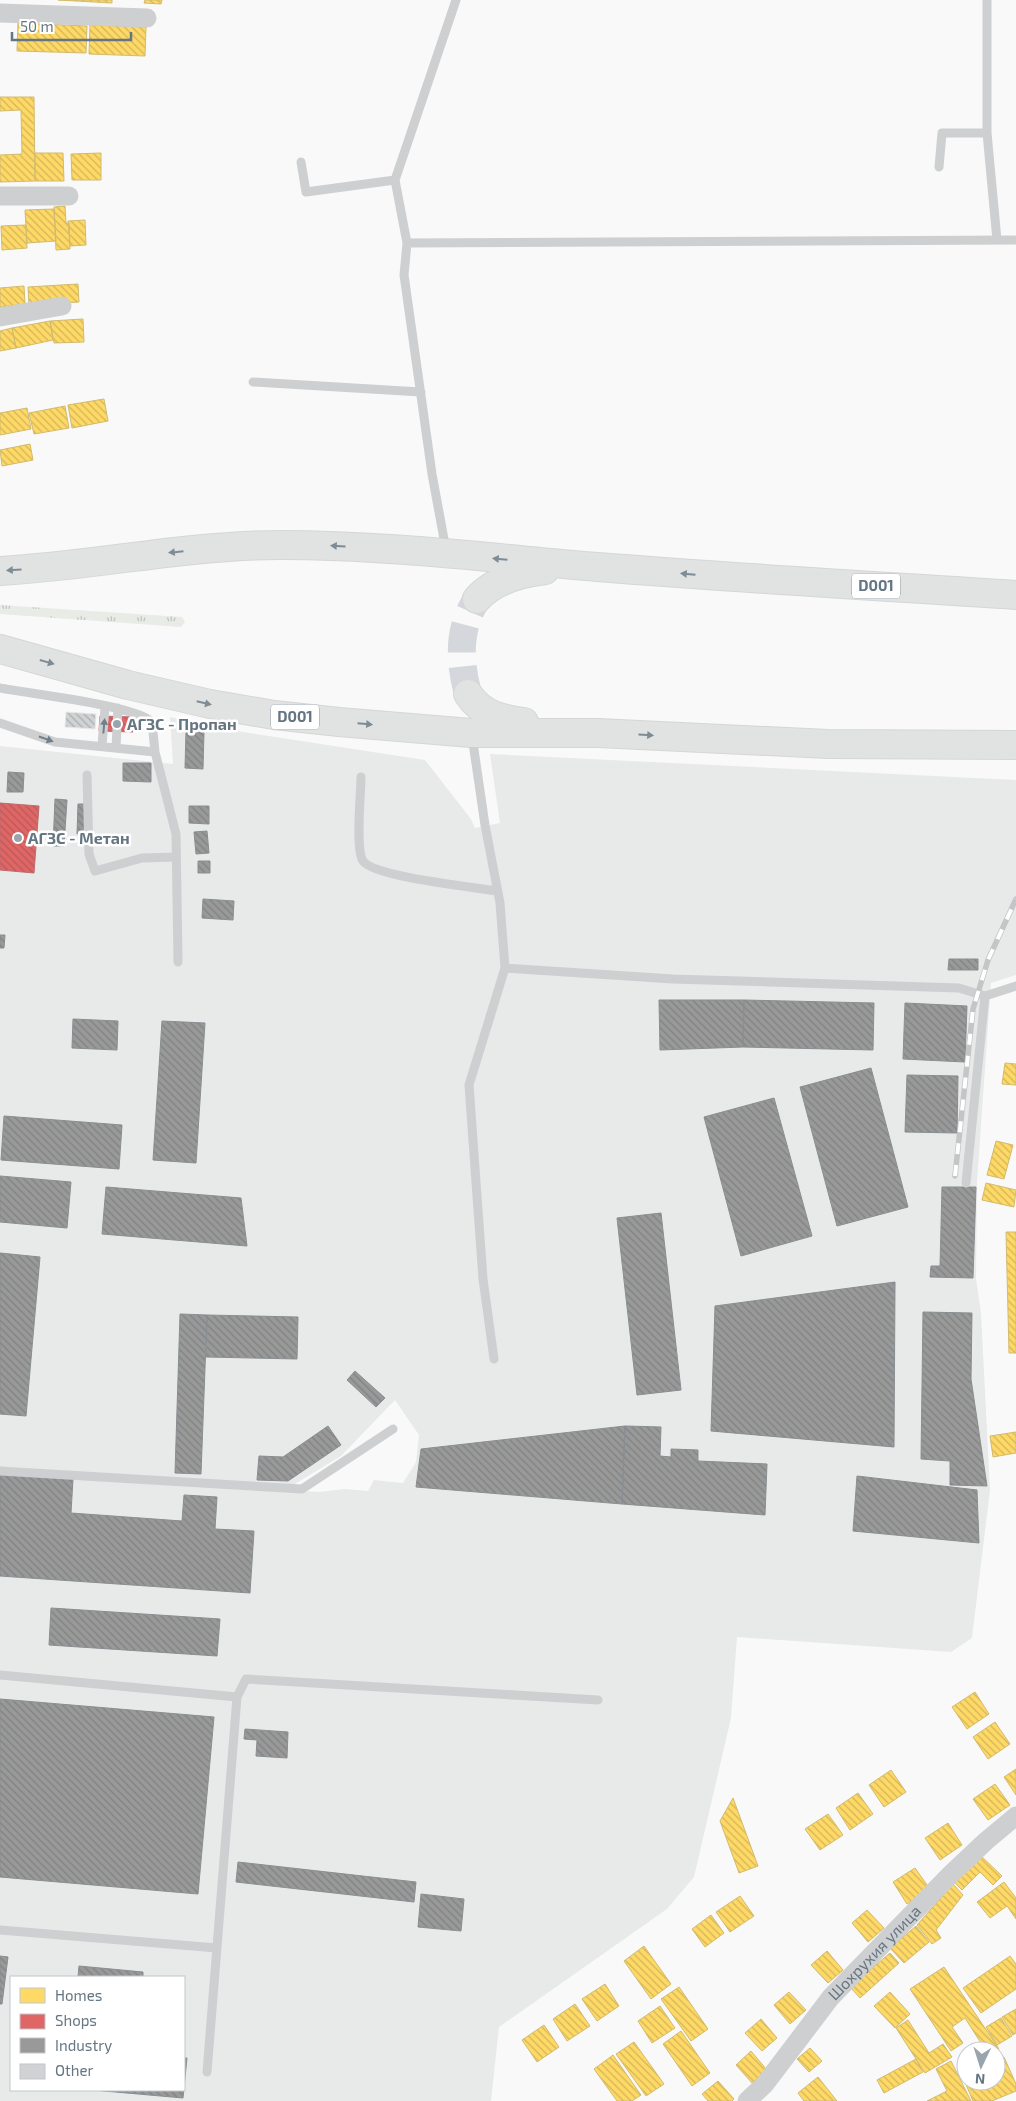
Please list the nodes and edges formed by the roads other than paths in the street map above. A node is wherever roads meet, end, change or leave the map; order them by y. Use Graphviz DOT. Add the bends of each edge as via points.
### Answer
graph roads {
  1 [pos="456,0"];
  2 [pos="987,0"];
  3 [pos="0,13"];
  4 [pos="147,18"];
  5 [pos="987,133"];
  6 [pos="301,162"];
  7 [pos="939,167"];
  8 [pos="395,180"];
  9 [pos="0,196"];
  10 [pos="69,196"];
  11 [pos="997,240"];
  12 [pos="1016,240"];
  13 [pos="407,243"];
  14 [pos="62,306"];
  15 [pos="0,317"];
  16 [pos="253,382"];
  17 [pos="421,392"];
  18 [pos="446,554"];
  19 [pos="583,566"];
  20 [pos="0,571"];
  21 [pos="737,578"];
  22 [pos="1016,578"];
  23 [pos="1016,595"];
  24 [pos="477,599"];
  25 [pos="0,649"];
  26 [pos="0,688"];
  27 [pos="468,694"];
  28 [pos="105,707"];
  29 [pos="118,708"];
  30 [pos="0,722"];
  31 [pos="471,733"];
  32 [pos="598,733"];
  33 [pos="828,744"];
  34 [pos="1016,745"];
  35 [pos="102,746"];
  36 [pos="116,748"];
  37 [pos="155,752"];
  38 [pos="1016,763"];
  39 [pos="87,775"];
  40 [pos="361,777"];
  41 [pos="176,857"];
  42 [pos="497,890"];
  43 [pos="178,962"];
  44 [pos="505,968"];
  45 [pos="1016,986"];
  46 [pos="985,996"];
  47 [pos="966,1183"];
  48 [pos="494,1359"];
  49 [pos="393,1429"];
  50 [pos="0,1471"];
  51 [pos="0,1675"];
  52 [pos="237,1697"];
  53 [pos="598,1700"];
  54 [pos="1016,1816"];
  55 [pos="0,1930"];
  56 [pos="218,1948"];
  57 [pos="207,2072"];
  58 [pos="747,2101"];
  1 -- 8 [label="lane"];
  2 -- 5 [label="lane"];
  3 -- 4 [label="street"];
  5 -- 7 [label="lane" via="942,133"];
  5 -- 11 [label="lane"];
  6 -- 8 [label="lane" via="306,192"];
  8 -- 13 [label="lane"];
  9 -- 10 [label="street"];
  11 -- 12 [label="lane"];
  11 -- 13 [label="lane"];
  13 -- 17 [label="lane" via="404,275"];
  14 -- 15 [label="street"];
  16 -- 17 [label="lane"];
  17 -- 18 [label="lane"];
  19 -- 18 [label="highway, D001, one-way"];
  18 -- 20 [label="highway, D001, one-way" via="277,545"];
  21 -- 19 [label="highway, D001, one-way"];
  19 -- 24 [label="highway" via="515,576 488,588"];
  21 -- 22 [label="highway"];
  21 -- 23 [label="highway, D001"];
  25 -- 31 [label="highway, D001, one-way" via="210,704 274,715"];
  26 -- 28 [label="lane"];
  27 -- 32 [label="highway" via="484,712 500,718"];
  28 -- 29 [label="lane"];
  35 -- 28 [label="lane, one-way"];
  29 -- 36 [label="lane"];
  29 -- 37 [label="lane" via="152,722"];
  30 -- 35 [label="lane, one-way" via="56,742"];
  31 -- 32 [label="highway, D001"];
  31 -- 42 [label="lane"];
  32 -- 33 [label="highway, D001, one-way"];
  33 -- 34 [label="highway, D001"];
  33 -- 38 [label="highway"];
  35 -- 36 [label="lane"];
  36 -- 37 [label="lane"];
  37 -- 41 [label="lane" via="176,834"];
  39 -- 41 [label="lane" via="89,854 95,871 142,858"];
  40 -- 42 [label="lane" via="359,849 364,862 376,870 400,876"];
  41 -- 43 [label="lane"];
  42 -- 44 [label="lane"];
  44 -- 46 [label="lane" via="673,979 959,988"];
  44 -- 48 [label="lane" via="469,1085 482,1279"];
  45 -- 46 [label="lane"];
  46 -- 47 [label="lane"];
  49 -- 50 [label="lane" via="302,1489"];
  51 -- 52 [label="lane"];
  52 -- 53 [label="lane" via="246,1679"];
  52 -- 56 [label="lane"];
  54 -- 58 [label="street, Шохрухия улица" via="951,1874 831,1997 765,2084"];
  55 -- 56 [label="lane"];
  56 -- 57 [label="lane"];
}
